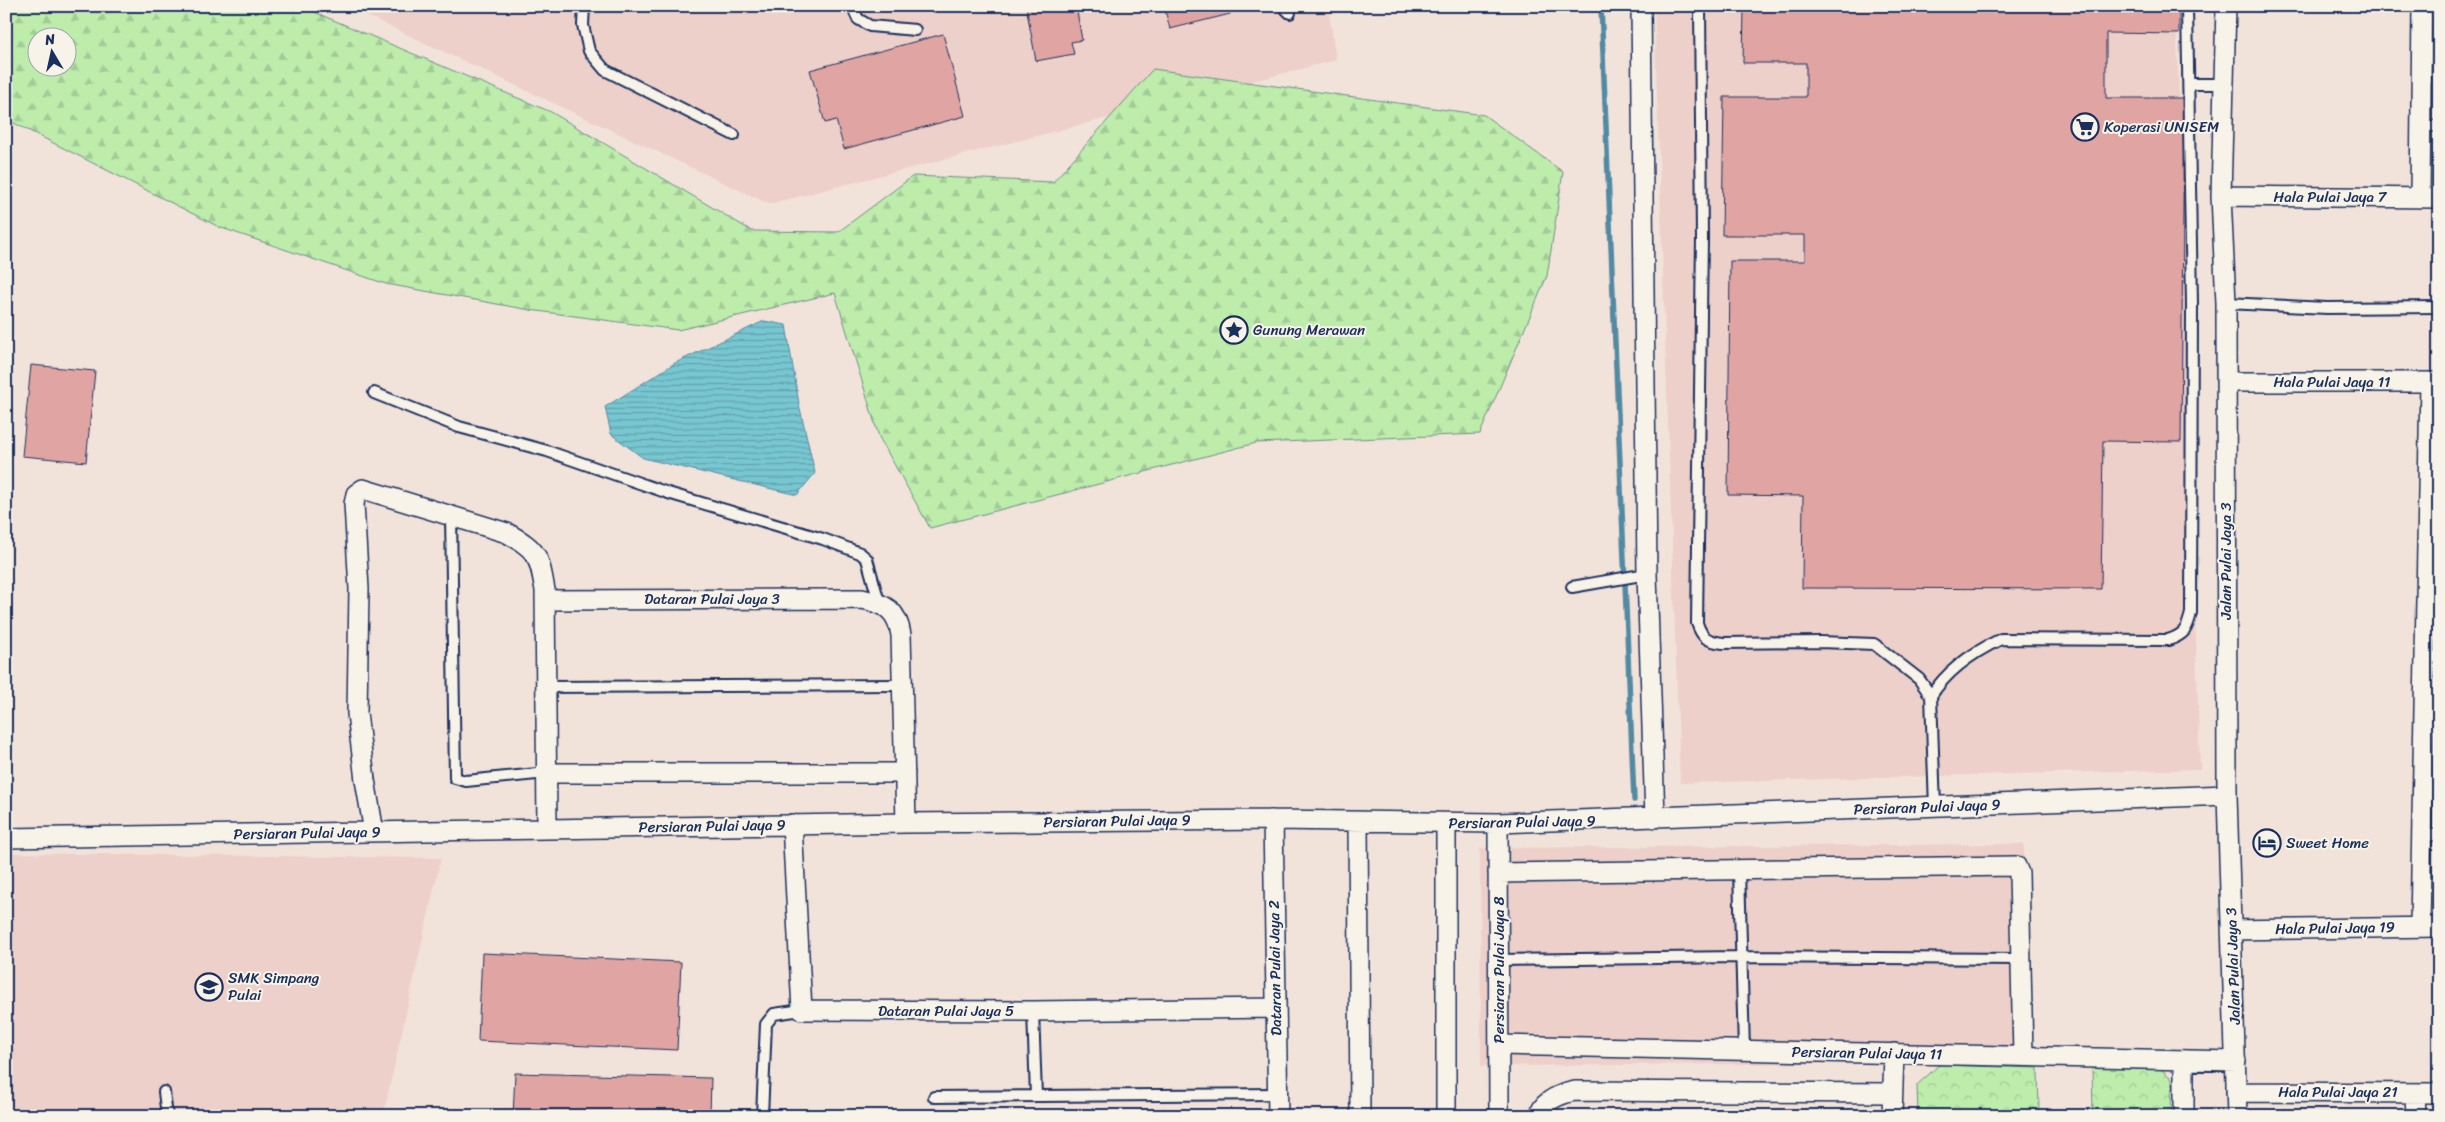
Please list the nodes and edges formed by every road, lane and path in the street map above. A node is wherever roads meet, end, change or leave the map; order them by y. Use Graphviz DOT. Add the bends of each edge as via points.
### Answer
graph roads {
  1 [pos="584,6"];
  2 [pos="852,6"];
  3 [pos="1641,6"];
  4 [pos="1700,6"];
  5 [pos="2187,6"];
  6 [pos="2226,6"];
  7 [pos="2427,17"];
  8 [pos="915,30"];
  9 [pos="2188,84"];
  10 [pos="2224,84"];
  11 [pos="2430,126"];
  12 [pos="734,135"];
  13 [pos="2221,196"];
  14 [pos="2430,197"];
  15 [pos="2226,303"];
  16 [pos="2439,306"];
  17 [pos="2226,382"];
  18 [pos="2434,382"];
  19 [pos="374,393"];
  20 [pos="2434,478"];
  21 [pos="451,515"];
  22 [pos="2433,572"];
  23 [pos="1647,574"];
  24 [pos="1572,587"];
  25 [pos="545,600"];
  26 [pos="879,602"];
  27 [pos="2432,657"];
  28 [pos="902,685"];
  29 [pos="546,687"];
  30 [pos="1931,696"];
  31 [pos="2431,744"];
  32 [pos="547,773"];
  33 [pos="905,773"];
  34 [pos="2227,795"];
  35 [pos="1935,807"];
  36 [pos="1655,818"];
  37 [pos="1273,820"];
  38 [pos="1358,822"];
  39 [pos="906,823"];
  40 [pos="1498,823"];
  41 [pos="792,824"];
  42 [pos="1446,824"];
  43 [pos="547,828"];
  44 [pos="374,832"];
  45 [pos="2430,835"];
  46 [pos="6,838"];
  47 [pos="1739,870"];
  48 [pos="1498,873"];
  49 [pos="2439,926"];
  50 [pos="2420,927"];
  51 [pos="2232,930"];
  52 [pos="1740,957"];
  53 [pos="2021,959"];
  54 [pos="1499,960"];
  55 [pos="1276,1008"];
  56 [pos="802,1010"];
  57 [pos="1033,1011"];
  58 [pos="1499,1045"];
  59 [pos="1744,1050"];
  60 [pos="1894,1053"];
  61 [pos="2023,1056"];
  62 [pos="2184,1060"];
  63 [pos="2236,1061"];
  64 [pos="164,1092"];
  65 [pos="2236,1092"];
  66 [pos="2416,1092"];
  67 [pos="1891,1093"];
  68 [pos="2439,1093"];
  69 [pos="1277,1094"];
  70 [pos="1036,1096"];
  71 [pos="934,1097"];
  72 [pos="167,1116"];
  73 [pos="762,1116"];
  74 [pos="1278,1116"];
  75 [pos="1360,1116"];
  76 [pos="1446,1116"];
  77 [pos="1499,1116"];
  78 [pos="1538,1116"];
  79 [pos="1892,1116"];
  80 [pos="2184,1116"];
  81 [pos="2237,1116"];
  82 [pos="2416,1116"];
  1 -- 12 [label="lane" via="583,24 589,50 605,70"];
  2 -- 8 [label="lane" via="858,19 870,26"];
  3 -- 23 [label="street"];
  4 -- 30 [label="lane" via="1702,238 1697,623 1702,636 1723,643 1874,644 1919,679"];
  5 -- 9 [label="lane"];
  6 -- 10 [label="street, Jalan Pulai Jaya 3"];
  7 -- 11 [label="street"];
  9 -- 10 [label="lane"];
  9 -- 30 [label="lane" via="2192,304 2191,613 2188,625 2180,636 2168,640 2001,639 1969,657"];
  10 -- 13 [label="street, Jalan Pulai Jaya 3"];
  11 -- 14 [label="street"];
  13 -- 14 [label="street, Hala Pulai Jaya 7"];
  13 -- 15 [label="street, Jalan Pulai Jaya 3"];
  15 -- 16 [label="lane" via="2327,308"];
  15 -- 17 [label="street, Jalan Pulai Jaya 3"];
  17 -- 18 [label="street, Hala Pulai Jaya 11"];
  17 -- 34 [label="street, Jalan Pulai Jaya 3"];
  18 -- 20 [label="street"];
  19 -- 26 [label="lane" via="459,428 547,451 860,553 866,559"];
  20 -- 22 [label="street"];
  21 -- 25 [label="street" via="507,533 526,544 540,560"];
  21 -- 32 [label="lane" via="455,778 466,781"];
  21 -- 44 [label="street" via="362,489 356,494 359,589 357,713 364,780"];
  22 -- 27 [label="street"];
  23 -- 24 [label="lane"];
  23 -- 36 [label="street"];
  25 -- 26 [label="street, Dataran Pulai Jaya 3" via="862,599"];
  25 -- 29 [label="street"];
  26 -- 28 [label="street" via="898,620"];
  27 -- 31 [label="street"];
  28 -- 29 [label="lane"];
  28 -- 33 [label="street"];
  29 -- 32 [label="street"];
  30 -- 35 [label="lane"];
  31 -- 45 [label="street"];
  32 -- 33 [label="street"];
  32 -- 43 [label="street"];
  33 -- 39 [label="street"];
  34 -- 35 [label="street, Persiaran Pulai Jaya 9"];
  34 -- 51 [label="street, Jalan Pulai Jaya 3"];
  35 -- 36 [label="street, Persiaran Pulai Jaya 9"];
  36 -- 40 [label="street, Persiaran Pulai Jaya 9"];
  37 -- 38 [label="street, Persiaran Pulai Jaya 9"];
  37 -- 39 [label="street, Persiaran Pulai Jaya 9"];
  37 -- 55 [label="street, Dataran Pulai Jaya 2"];
  38 -- 42 [label="street, Persiaran Pulai Jaya 9"];
  38 -- 75 [label="street"];
  39 -- 41 [label="street, Persiaran Pulai Jaya 9"];
  40 -- 42 [label="street, Persiaran Pulai Jaya 9"];
  40 -- 48 [label="street, Persiaran Pulai Jaya 8"];
  41 -- 43 [label="street, Persiaran Pulai Jaya 9"];
  41 -- 56 [label="street"];
  42 -- 76 [label="street"];
  43 -- 44 [label="street, Persiaran Pulai Jaya 9"];
  44 -- 46 [label="street, Persiaran Pulai Jaya 9"];
  45 -- 50 [label="street"];
  47 -- 48 [label="street"];
  47 -- 52 [label="lane"];
  47 -- 53 [label="street" via="2016,866 2020,873"];
  48 -- 54 [label="street, Persiaran Pulai Jaya 8"];
  49 -- 50 [label="street, Hala Pulai Jaya 19"];
  50 -- 51 [label="street, Hala Pulai Jaya 19"];
  51 -- 63 [label="street, Jalan Pulai Jaya 3"];
  52 -- 53 [label="lane"];
  52 -- 54 [label="lane"];
  52 -- 59 [label="lane"];
  53 -- 61 [label="street"];
  54 -- 58 [label="street, Persiaran Pulai Jaya 8"];
  55 -- 57 [label="street, Dataran Pulai Jaya 5"];
  55 -- 69 [label="street, Dataran Pulai Jaya 2"];
  56 -- 57 [label="street, Dataran Pulai Jaya 5"];
  56 -- 73 [label="lane" via="774,1014 766,1024"];
  57 -- 70 [label="lane"];
  58 -- 59 [label="street, Persiaran Pulai Jaya 11"];
  58 -- 77 [label="street, Persiaran Pulai Jaya 8"];
  59 -- 60 [label="street, Persiaran Pulai Jaya 11"];
  60 -- 61 [label="street, Persiaran Pulai Jaya 11"];
  60 -- 67 [label="street"];
  61 -- 62 [label="street, Persiaran Pulai Jaya 11"];
  62 -- 63 [label="street, Persiaran Pulai Jaya 11"];
  62 -- 80 [label="street"];
  63 -- 65 [label="street, Jalan Pulai Jaya 3"];
  64 -- 72 [label="lane"];
  65 -- 66 [label="street, Hala Pulai Jaya 21"];
  65 -- 81 [label="street, Jalan Pulai Jaya 3"];
  66 -- 68 [label="street, Hala Pulai Jaya 21"];
  66 -- 82 [label="street"];
  67 -- 78 [label="street" via="1575,1091 1550,1100"];
  67 -- 79 [label="street"];
  69 -- 70 [label="lane"];
  69 -- 74 [label="street, Dataran Pulai Jaya 2"];
  70 -- 71 [label="lane"];
}
